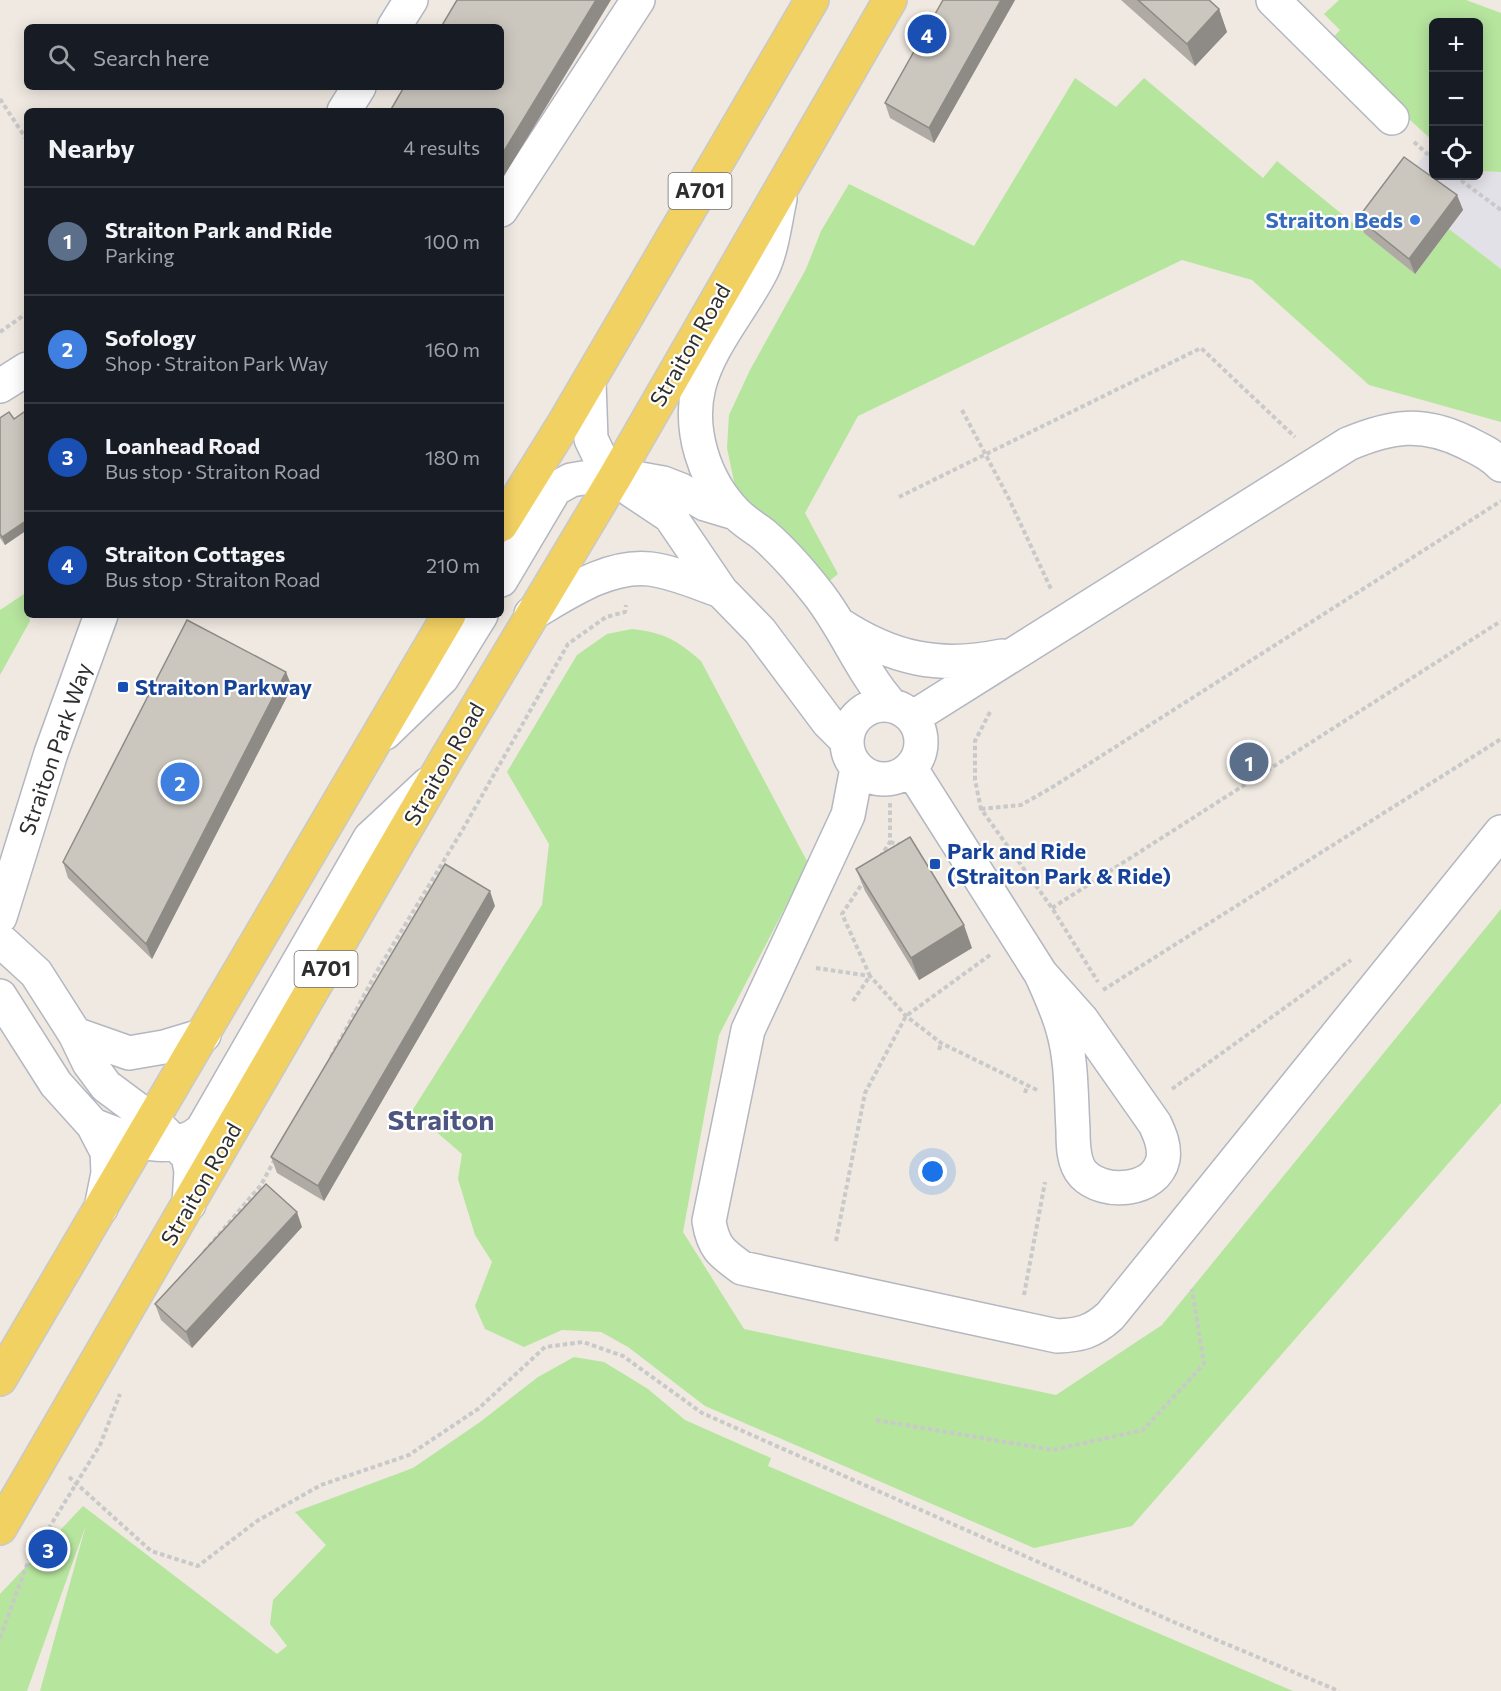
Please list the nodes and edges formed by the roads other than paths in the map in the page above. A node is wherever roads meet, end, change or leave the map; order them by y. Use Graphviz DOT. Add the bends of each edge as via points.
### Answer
graph roads {
  1 [pos="411,0"];
  2 [pos="638,0"];
  3 [pos="812,0"];
  4 [pos="890,0"];
  5 [pos="1273,0"];
  6 [pos="396,24"];
  7 [pos="357,90"];
  8 [pos="347,108"];
  9 [pos="1392,118"];
  10 [pos="784,183"];
  11 [pos="504,205"];
  12 [pos="24,371"];
  13 [pos="589,382"];
  14 [pos="0,386"];
  15 [pos="1501,465"];
  16 [pos="615,477"];
  17 [pos="735,513"];
  18 [pos="504,520"];
  19 [pos="504,575"];
  20 [pos="721,591"];
  21 [pos="531,614"];
  22 [pos="100,618"];
  23 [pos="447,618"];
  24 [pos="479,618"];
  25 [pos="838,624"];
  26 [pos="1019,652"];
  27 [pos="901,712"];
  28 [pos="374,742"];
  29 [pos="851,754"];
  30 [pos="900,774"];
  31 [pos="436,777"];
  32 [pos="1501,832"];
  33 [pos="0,918"];
  34 [pos="0,940"];
  35 [pos="1041,974"];
  36 [pos="0,996"];
  37 [pos="75,1034"];
  38 [pos="204,1035"];
  39 [pos="93,1125"];
  40 [pos="147,1131"];
  41 [pos="177,1143"];
  42 [pos="189,1204"];
  43 [pos="100,1211"];
  44 [pos="0,1379"];
  45 [pos="0,1528"];
  1 -- 6 [label="street"];
  2 -- 11 [label="street"];
  3 -- 13 [label="main road, A701"];
  4 -- 10 [label="main road, Straiton Road / A701"];
  5 -- 9 [label="street"];
  7 -- 8 [label="street"];
  10 -- 16 [label="main road, Straiton Road / A701"];
  10 -- 17 [label="street" via="763,268 703,371 695,405 702,459"];
  12 -- 14 [label="street"];
  13 -- 16 [label="street" via="591,439 603,464"];
  13 -- 18 [label="main road, A701"];
  15 -- 26 [label="street" via="1492,455 1442,430 1377,432 1348,444"];
  16 -- 17 [label="street" via="663,483 705,504"];
  16 -- 19 [label="street" via="571,480 555,489"];
  16 -- 20 [label="street" via="670,516"];
  16 -- 21 [label="main road, Straiton Road / A701"];
  17 -- 25 [label="street" via="786,554"];
  20 -- 21 [label="street" via="661,572 631,569 585,583"];
  20 -- 29 [label="street" via="760,631"];
  21 -- 31 [label="main road, Straiton Road / A701"];
  22 -- 33 [label="street, Straiton Park Way" via="51,753"];
  23 -- 28 [label="main road"];
  24 -- 28 [label="street" via="442,678"];
  25 -- 26 [label="street" via="889,651 923,659 968,663"];
  25 -- 27 [label="street" via="874,686"];
  26 -- 27 [label="street"];
  27 -- 29 [label="street" via="868,708 858,715"];
  27 -- 30 [label="street" via="921,733 921,746 918,758"];
  28 -- 38 [label="main road"];
  29 -- 30 [label="street" via="866,776"];
  29 -- 32 [label="street" via="848,815 748,1030 709,1221 712,1240 742,1268 1057,1336 1094,1331 1110,1316"];
  30 -- 35 [label="street" via="949,829"];
  31 -- 41 [label="street" via="370,838 202,1130 190,1141"];
  31 -- 42 [label="main road, Straiton Road / A701"];
  34 -- 37 [label="street" via="36,973"];
  35 -- 35 [label="street" via="1082,1020 1155,1124 1163,1142 1163,1160 1154,1176 1140,1185 1119,1189 1101,1185 1083,1174 1074,1152 1069,1058 1063,1030"];
  36 -- 39 [label="street" via="56,1084"];
  37 -- 38 [label="street" via="129,1053"];
  37 -- 40 [label="street" via="106,1086"];
  38 -- 40 [label="main road"];
  39 -- 40 [label="street"];
  39 -- 43 [label="street" via="107,1152 108,1173"];
  40 -- 41 [label="street" via="167,1146"];
  40 -- 43 [label="main road"];
  41 -- 42 [label="street" via="188,1156"];
  42 -- 45 [label="main road, Straiton Road / A701"];
  43 -- 44 [label="main road"];
}
